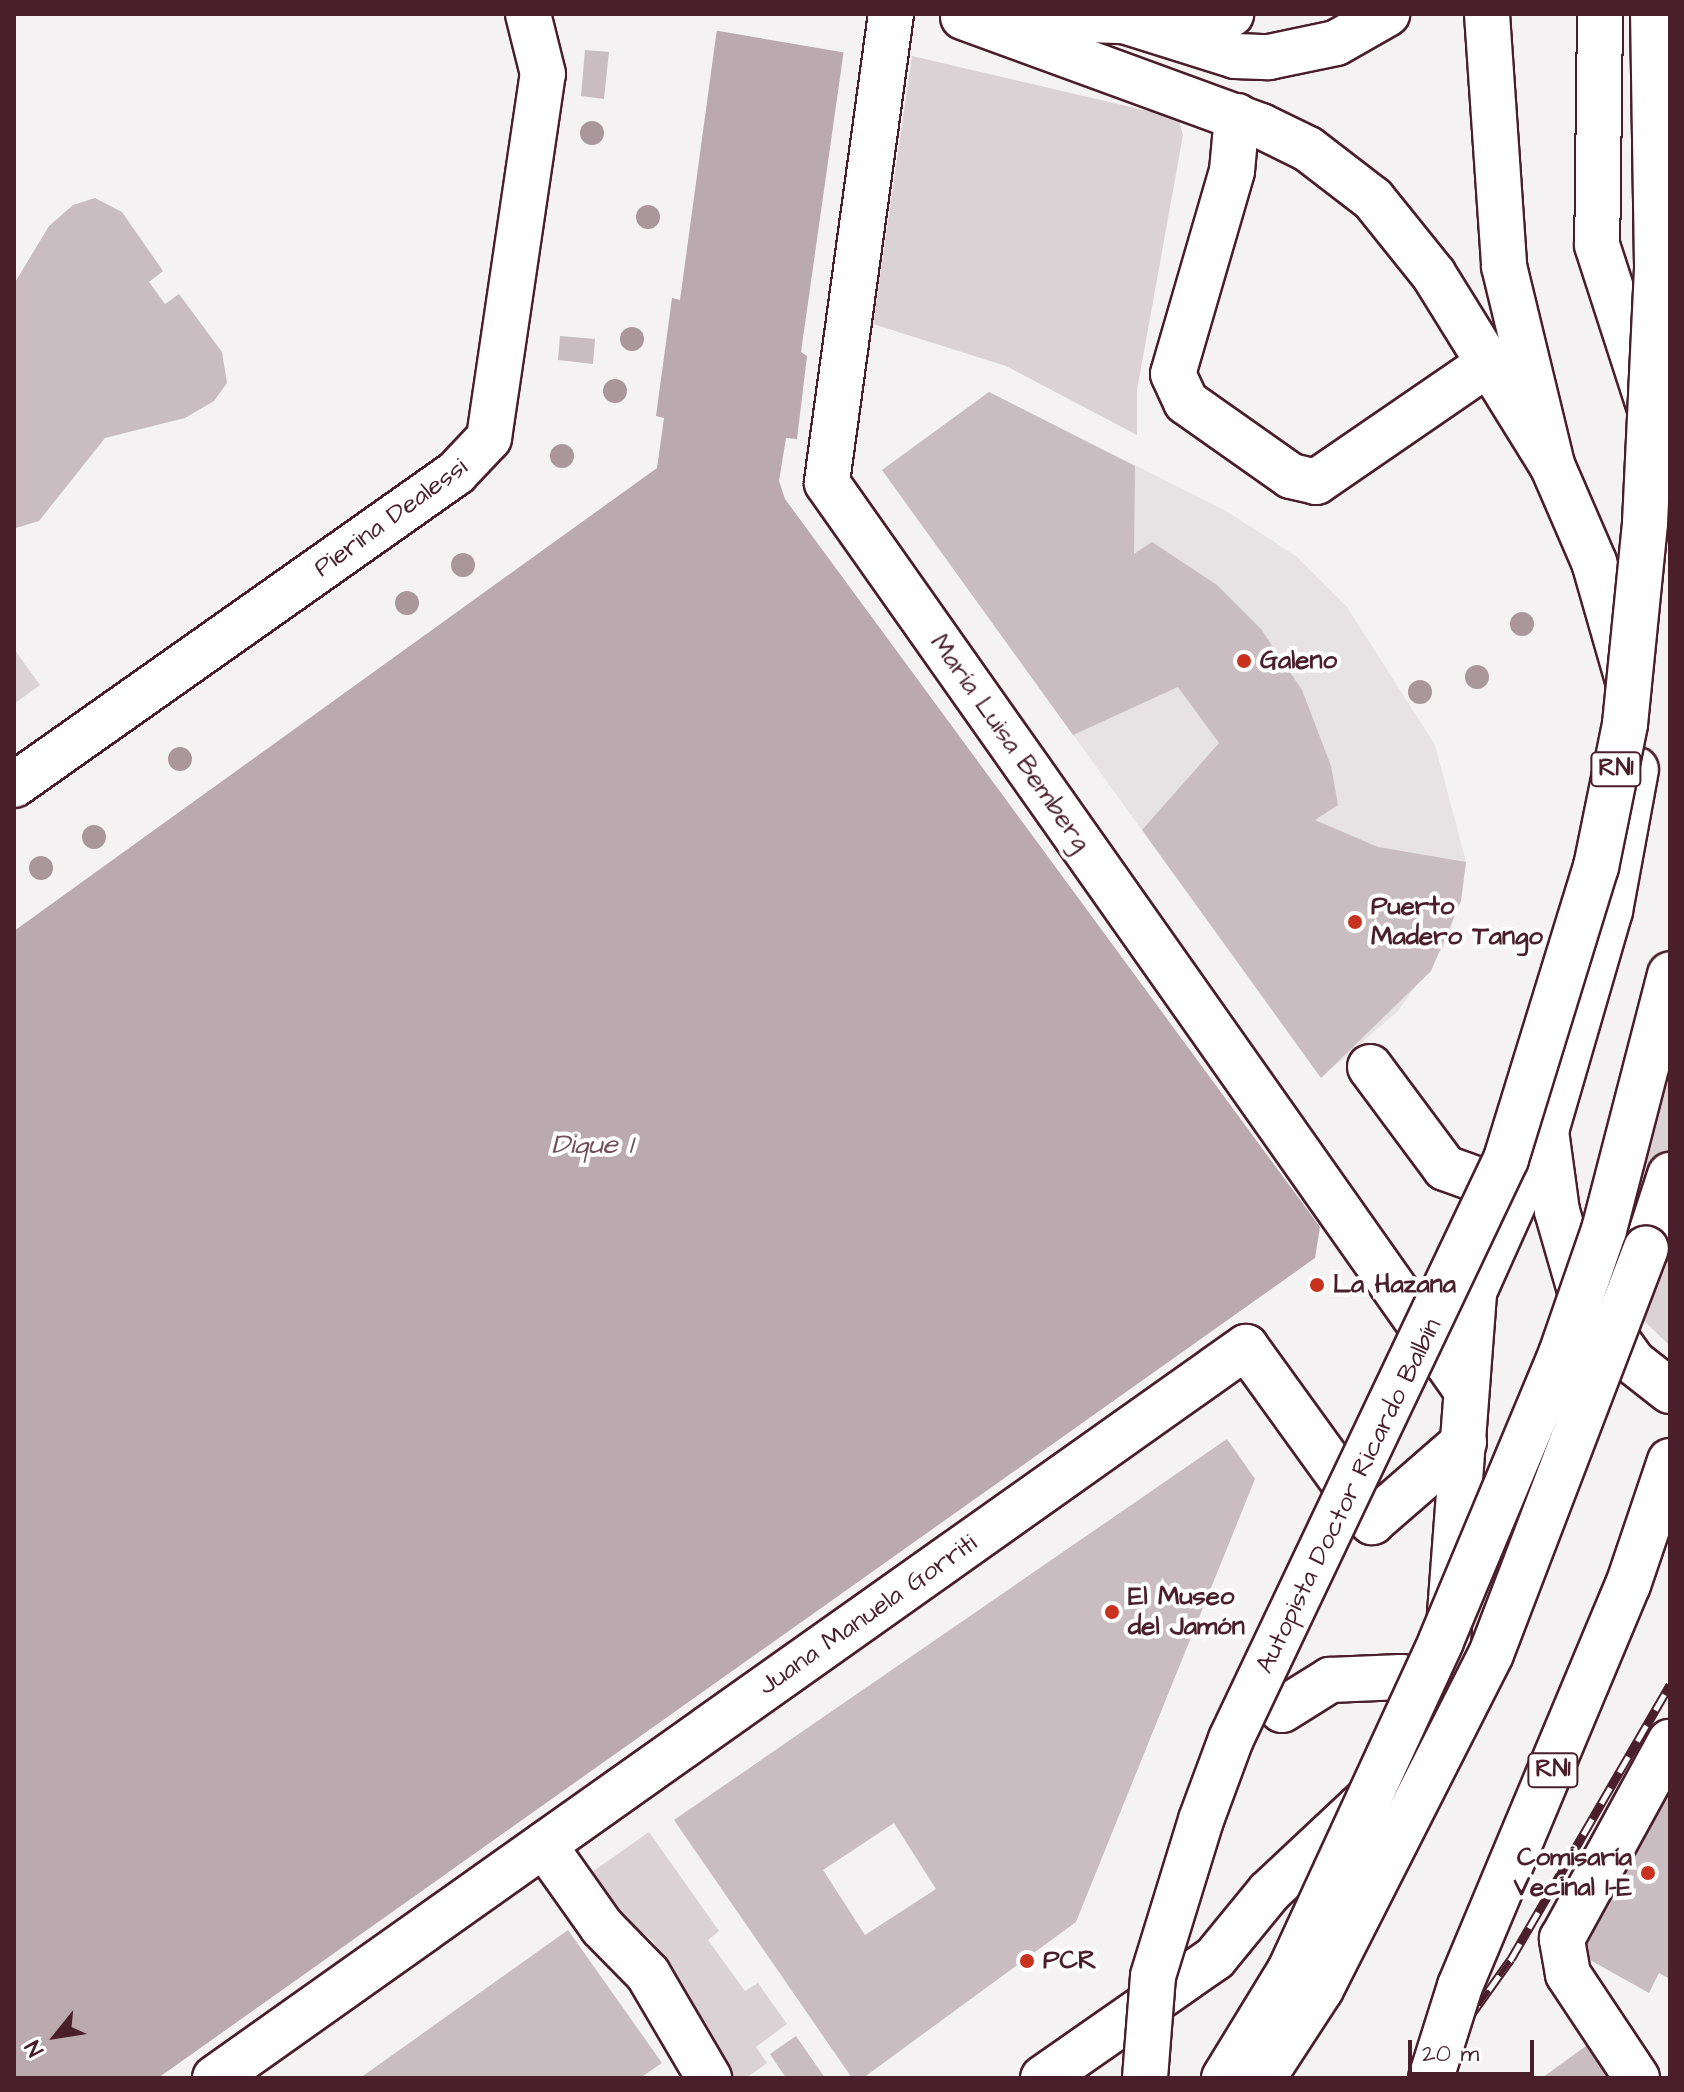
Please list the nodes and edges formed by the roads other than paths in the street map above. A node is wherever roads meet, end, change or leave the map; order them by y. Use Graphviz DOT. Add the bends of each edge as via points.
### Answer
graph roads {
  1 [pos="528,14"];
  2 [pos="891,14"];
  3 [pos="1231,14"];
  4 [pos="1387,14"];
  5 [pos="1487,14"];
  6 [pos="1653,14"];
  7 [pos="1035,15"];
  8 [pos="954,16"];
  9 [pos="1125,17"];
  10 [pos="1602,18"];
  11 [pos="1237,116"];
  12 [pos="1492,361"];
  13 [pos="1552,465"];
  14 [pos="1641,724"];
  15 [pos="14,785"];
  16 [pos="1670,974"];
  17 [pos="1370,1067"];
  18 [pos="1546,1131"];
  19 [pos="1670,1175"];
  20 [pos="1515,1193"];
  21 [pos="1665,1387"];
  22 [pos="1466,1390"];
  23 [pos="1464,1442"];
  24 [pos="1670,1461"];
  25 [pos="1441,1683"];
  26 [pos="1282,1710"];
  27 [pos="1670,1742"];
  28 [pos="544,1845"];
  29 [pos="215,2078"];
  30 [pos="709,2078"];
  31 [pos="1043,2078"];
  32 [pos="1145,2078"];
  33 [pos="1224,2078"];
  34 [pos="1263,2078"];
  35 [pos="1431,2078"];
  36 [pos="1637,2078"];
  1 -- 15 [label="main road, Pierina Dealessi" via="543,74 489,438 456,473"];
  2 -- 22 [label="main road, María Luisa Bemberg" via="827,483"];
  3 -- 9 [label="main road"];
  4 -- 9 [label="main road" via="1336,43 1269,57 1235,56"];
  5 -- 13 [label="main road" via="1496,188 1510,298"];
  6 -- 32 [label="main road, Autopista Doctor Ricardo Balbín / RN1, bridge" via="1657,265 1645,523 1625,724 1596,867 1506,1159 1206,1807 1153,1976"];
  7 -- 8 [label="main road"];
  7 -- 9 [label="main road"];
  8 -- 11 [label="main road"];
  10 -- 14 [label="main road" via="1597,245 1667,472"];
  11 -- 12 [label="main road" via="1308,149 1373,199"];
  11 -- 12 [label="main road" via="1232,171 1173,374 1186,402 1291,476 1316,482"];
  12 -- 13 [label="main road"];
  13 -- 14 [label="main road" via="1594,562"];
  14 -- 18 [label="main road" via="1610,911"];
  16 -- 33 [label="main road, bridge" via="1604,1230 1561,1354 1441,1641 1290,1970"];
  17 -- 20 [label="main road" via="1445,1168"];
  18 -- 20 [label="main road"];
  18 -- 21 [label="main road" via="1557,1211 1579,1287 1606,1330"];
  19 -- 34 [label="main road, bridge" via="1491,1654 1321,1989"];
  20 -- 22 [label="main road" via="1474,1292"];
  22 -- 23 [label="main road"];
  23 -- 25 [label="main road"];
  23 -- 28 [label="main road, Juana Manuela Gorriti" via="1372,1522 1246,1347"];
  24 -- 35 [label="main road, RN1, bridge" via="1628,1585 1460,1986"];
  25 -- 26 [label="main road" via="1401,1677 1330,1680"];
  25 -- 31 [label="main road" via="1430,1722 1407,1759 1269,1892 1215,1958"];
  27 -- 36 [label="main road" via="1562,1939 1568,1974"];
  28 -- 29 [label="main road, Juana Manuela Gorriti"];
  28 -- 30 [label="main road" via="602,1927 648,1974"];
}
